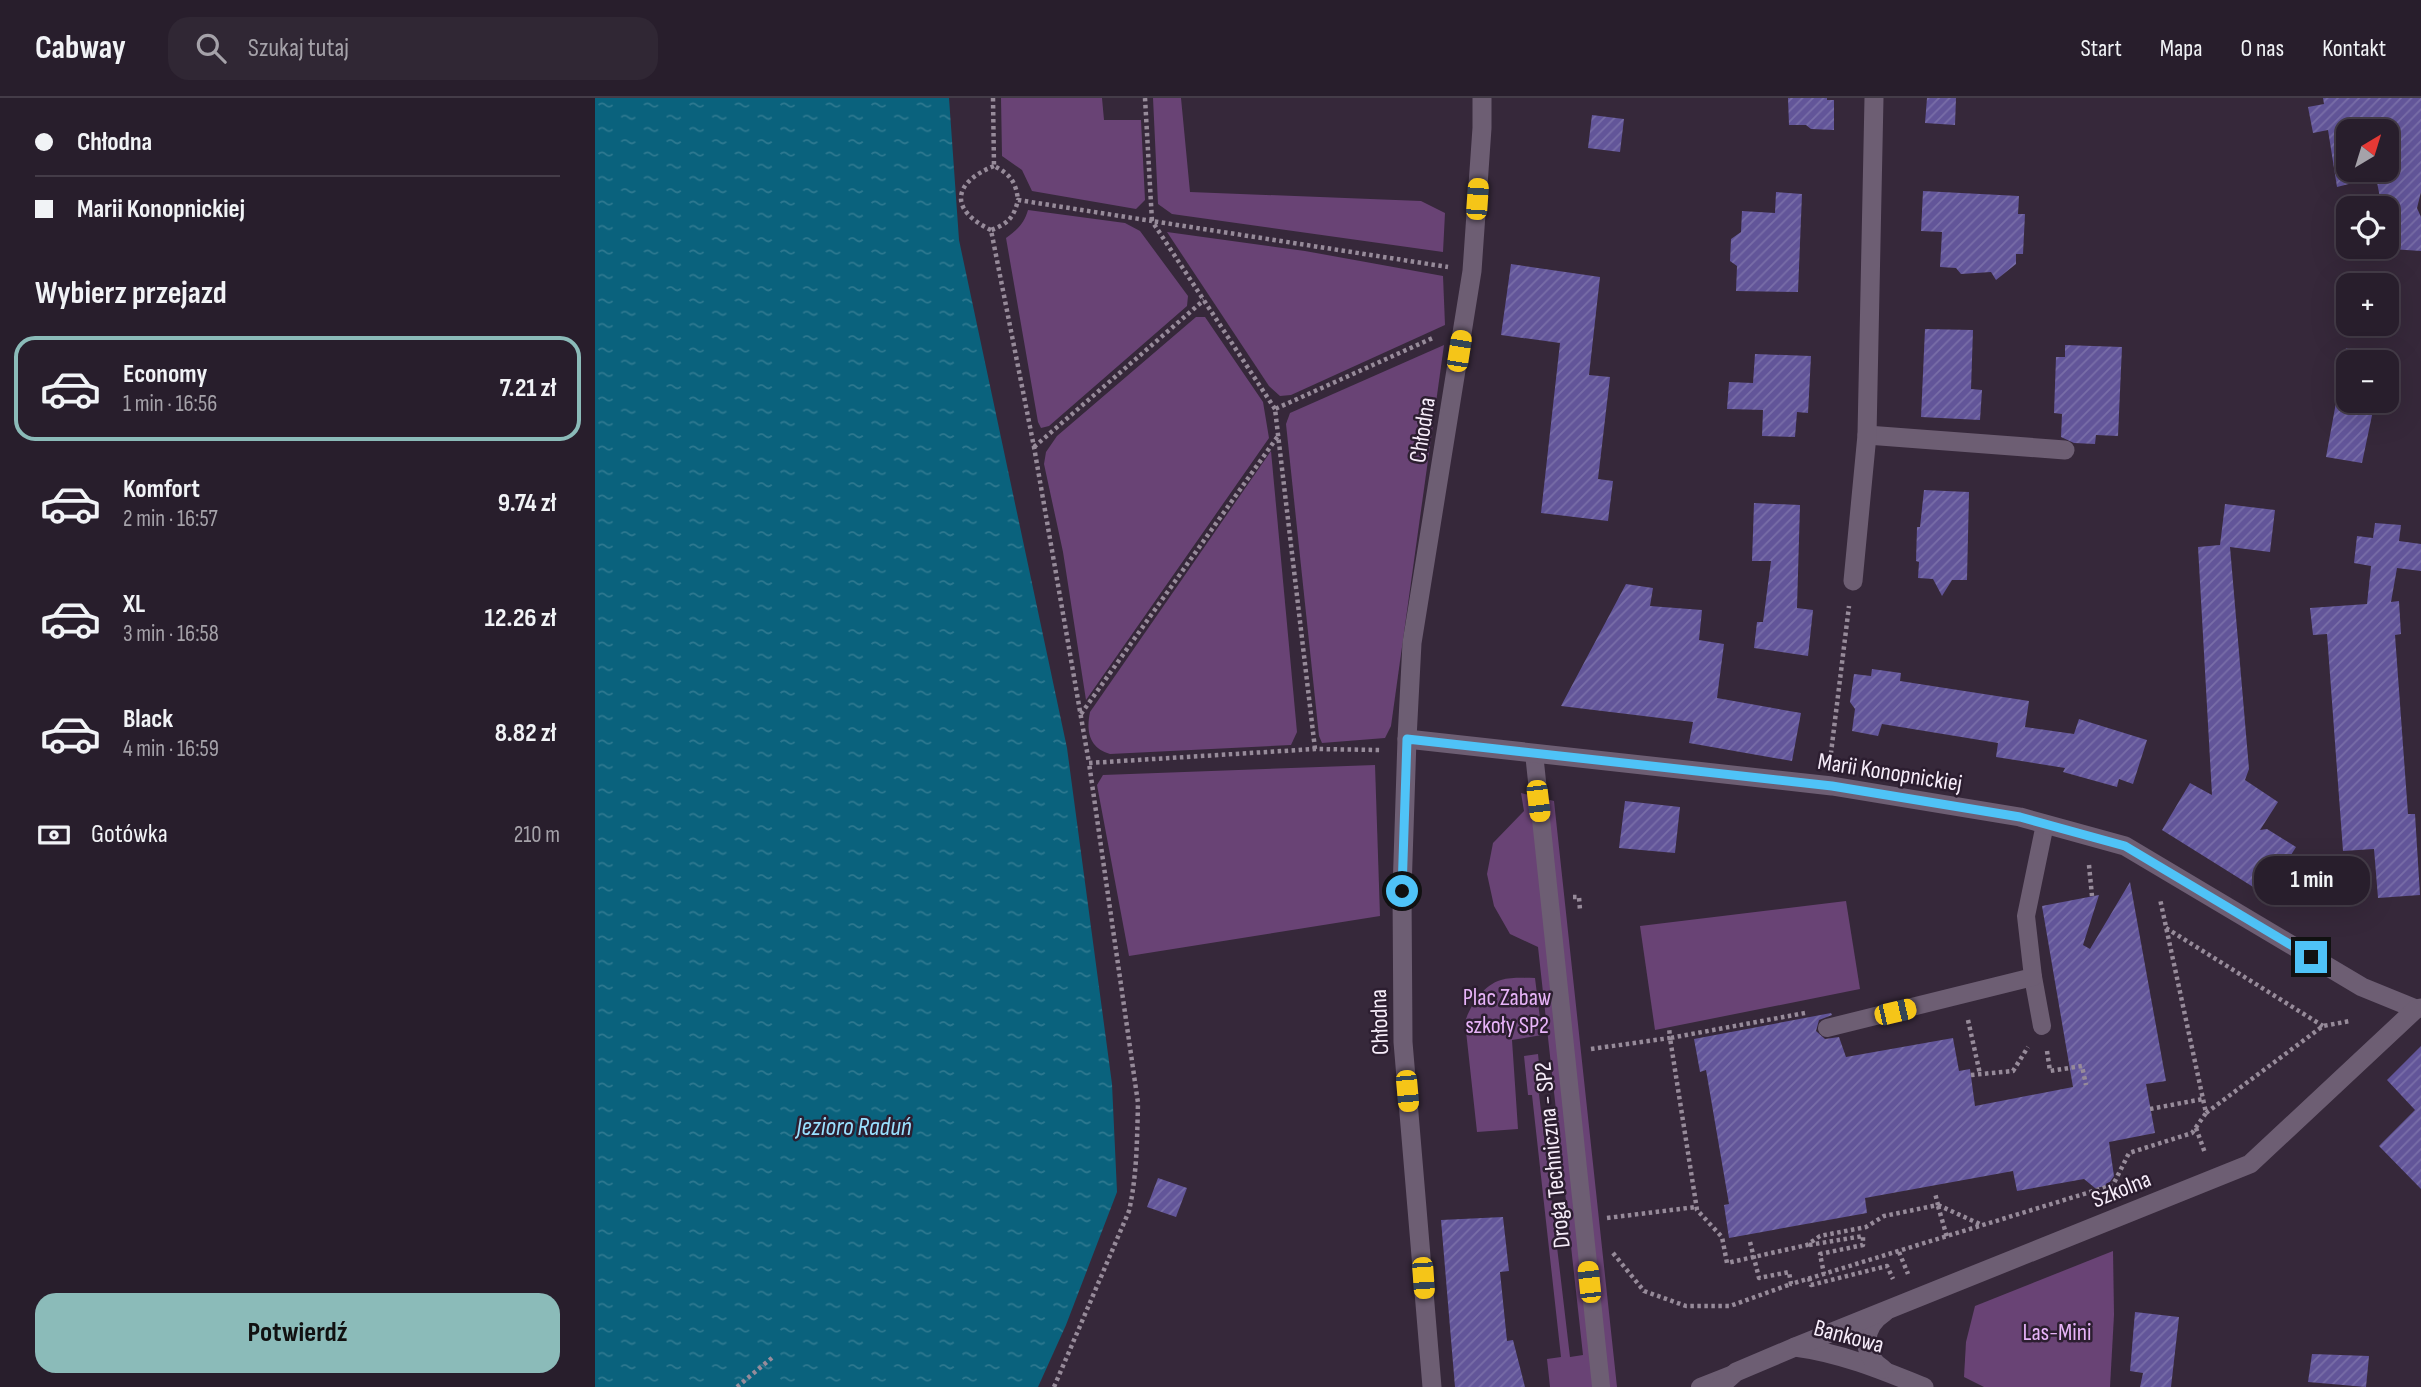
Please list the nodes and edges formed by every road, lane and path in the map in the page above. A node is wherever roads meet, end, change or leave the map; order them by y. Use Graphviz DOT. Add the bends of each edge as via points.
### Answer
graph roads {
  1 [pos="993,98"];
  2 [pos="1145,98"];
  3 [pos="1482,98"];
  4 [pos="1874,98"];
  5 [pos="994,166"];
  6 [pos="1018,200"];
  7 [pos="1152,221"];
  8 [pos="991,230"];
  9 [pos="1449,267"];
  10 [pos="1204,300"];
  11 [pos="1439,335"];
  12 [pos="1275,409"];
  13 [pos="1279,435"];
  14 [pos="1867,435"];
  15 [pos="1034,447"];
  16 [pos="2065,450"];
  17 [pos="1853,581"];
  18 [pos="1080,715"];
  19 [pos="1399,744"];
  20 [pos="1315,749"];
  21 [pos="1534,753"];
  22 [pos="1089,763"];
  23 [pos="1828,770"];
  24 [pos="2045,824"];
  25 [pos="2039,850"];
  26 [pos="2089,866"];
  27 [pos="2102,868"];
  28 [pos="2158,892"];
  29 [pos="2092,896"];
  30 [pos="1565,898"];
  31 [pos="1580,911"];
  32 [pos="2166,928"];
  33 [pos="2033,977"];
  34 [pos="1963,996"];
  35 [pos="2419,1009"];
  36 [pos="2350,1021"];
  37 [pos="1833,1026"];
  38 [pos="2042,1026"];
  39 [pos="2323,1026"];
  40 [pos="1669,1027"];
  41 [pos="1591,1035"];
  42 [pos="1670,1038"];
  43 [pos="1592,1049"];
  44 [pos="1593,1062"];
  45 [pos="2013,1071"];
  46 [pos="1980,1074"];
  47 [pos="1971,1075"];
  48 [pos="2086,1085"];
  49 [pos="2203,1098"];
  50 [pos="2150,1108"];
  51 [pos="2206,1113"];
  52 [pos="2196,1127"];
  53 [pos="2207,1161"];
  54 [pos="1935,1193"];
  55 [pos="1606,1205"];
  56 [pos="1938,1205"];
  57 [pos="1696,1208"];
  58 [pos="1607,1217"];
  59 [pos="1983,1226"];
  60 [pos="1609,1229"];
  61 [pos="1947,1237"];
  62 [pos="1750,1242"];
  63 [pos="1807,1245"];
  64 [pos="1612,1252"];
  65 [pos="1899,1252"];
  66 [pos="1754,1255"];
  67 [pos="1824,1274"];
  68 [pos="1910,1277"];
  69 [pos="1809,1278"];
  70 [pos="1894,1283"];
  71 [pos="1791,1284"];
  72 [pos="1893,1308"];
  73 [pos="1795,1347"];
  74 [pos="773,1357"];
  75 [pos="1736,1372"];
  76 [pos="1890,1373"];
  77 [pos="1601,1386"];
  78 [pos="737,1387"];
  79 [pos="1054,1387"];
  80 [pos="1432,1387"];
  81 [pos="1700,1387"];
  82 [pos="1720,1387"];
  83 [pos="1924,1387"];
  1 -- 5 [label="path"];
  2 -- 7 [label="path"];
  3 -- 19 [label="street, Chłodna" via="1472,271"];
  4 -- 14 [label="street"];
  5 -- 6 [label="path" via="1016,185"];
  5 -- 8 [label="path" via="968,179 961,194 963,209 973,221"];
  6 -- 7 [label="path"];
  6 -- 8 [label="path" via="1006,224"];
  7 -- 9 [label="path"];
  7 -- 10 [label="path"];
  8 -- 15 [label="path"];
  10 -- 12 [label="path"];
  10 -- 15 [label="path"];
  11 -- 12 [label="path"];
  12 -- 13 [label="path"];
  13 -- 18 [label="path"];
  13 -- 20 [label="path"];
  14 -- 16 [label="street"];
  14 -- 17 [label="street"];
  15 -- 18 [label="path"];
  17 -- 23 [label="path"];
  18 -- 22 [label="path"];
  19 -- 20 [label="path"];
  19 -- 21 [label="street, Marii Konopnickiej"];
  19 -- 80 [label="street, Chłodna" via="1403,1042"];
  20 -- 22 [label="path"];
  21 -- 24 [label="street, Marii Konopnickiej" via="1832,786"];
  21 -- 77 [label="lane, Droga Techniczna - SP2"];
  22 -- 79 [label="path" via="1138,1103 1136,1172 1129,1211"];
  24 -- 25 [label="lane"];
  24 -- 35 [label="street, Marii Konopnickiej" via="2125,846 2362,987"];
  25 -- 26 [label="path"];
  25 -- 33 [label="lane" via="2026,916"];
  26 -- 27 [label="path"];
  26 -- 29 [label="path"];
  28 -- 32 [label="path"];
  30 -- 31 [label="path" via="1579,897"];
  32 -- 39 [label="path"];
  32 -- 49 [label="path"];
  33 -- 34 [label="lane"];
  33 -- 38 [label="lane"];
  34 -- 37 [label="lane"];
  34 -- 46 [label="path"];
  35 -- 72 [label="street, Szkolna" via="2250,1164"];
  36 -- 39 [label="path"];
  37 -- 42 [label="path" via="1836,1008"];
  38 -- 48 [label="path" via="2050,1071 2081,1066"];
  39 -- 51 [label="path"];
  40 -- 42 [label="path"];
  41 -- 43 [label="path"];
  42 -- 43 [label="path"];
  42 -- 57 [label="path"];
  43 -- 44 [label="path"];
  45 -- 46 [label="path"];
  46 -- 47 [label="path"];
  49 -- 50 [label="path"];
  49 -- 51 [label="path"];
  51 -- 52 [label="path"];
  52 -- 53 [label="path"];
  52 -- 59 [label="path" via="2192,1133 2129,1153 2113,1185"];
  54 -- 56 [label="path"];
  55 -- 58 [label="path"];
  56 -- 59 [label="path"];
  56 -- 61 [label="path"];
  56 -- 63 [label="path" via="1884,1216 1866,1227 1820,1236"];
  57 -- 58 [label="path"];
  57 -- 66 [label="path" via="1722,1237 1727,1263"];
  58 -- 60 [label="path"];
  59 -- 61 [label="path"];
  61 -- 65 [label="path"];
  62 -- 66 [label="path"];
  63 -- 66 [label="path"];
  63 -- 67 [label="path" via="1863,1236 1863,1245 1820,1254"];
  64 -- 71 [label="path" via="1644,1291 1686,1306 1730,1306"];
  65 -- 67 [label="path"];
  65 -- 68 [label="path"];
  66 -- 71 [label="path" via="1759,1278 1789,1272"];
  67 -- 69 [label="path"];
  69 -- 70 [label="path" via="1811,1285 1887,1266"];
  69 -- 71 [label="path"];
  72 -- 73 [label="street, Szkolna"];
  72 -- 76 [label="street, Bankowa" via="1879,1316 1865,1338 1872,1361"];
  73 -- 75 [label="street, Szkolna"];
  73 -- 76 [label="street, Bankowa"];
  74 -- 78 [label="path"];
  75 -- 81 [label="lane"];
  75 -- 82 [label="street"];
  76 -- 83 [label="street, Bankowa"];
}
